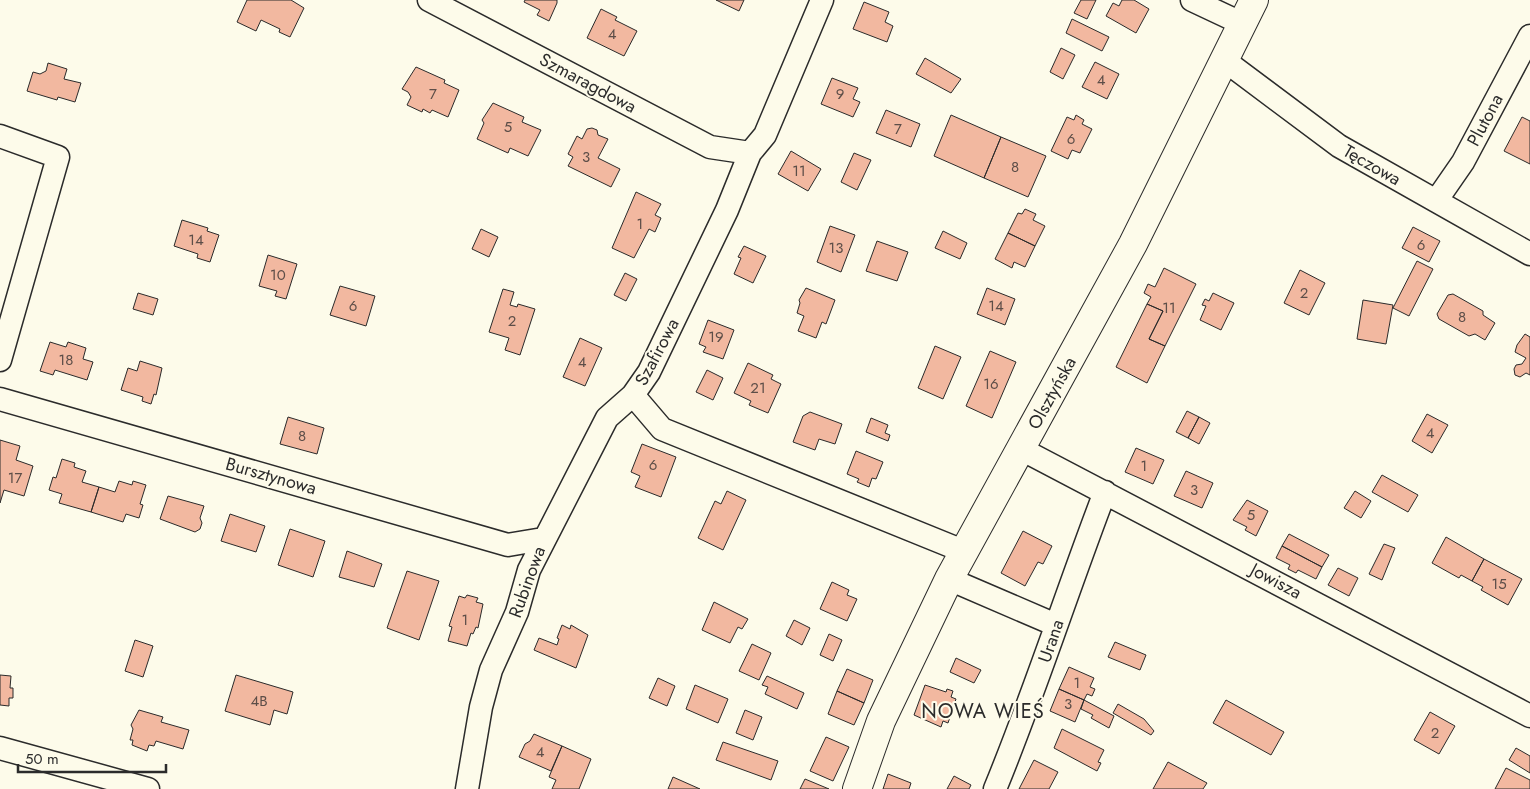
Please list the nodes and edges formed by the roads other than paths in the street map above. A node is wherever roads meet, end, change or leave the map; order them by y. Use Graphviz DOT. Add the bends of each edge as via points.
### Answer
graph roads {
  1 [pos="430,0"];
  2 [pos="822,0"];
  3 [pos="1192,0"];
  4 [pos="1254,0"];
  5 [pos="1243,24"];
  6 [pos="1530,36"];
  7 [pos="1224,60"];
  8 [pos="0,136"];
  9 [pos="750,153"];
  10 [pos="1436,201"];
  11 [pos="1530,254"];
  12 [pos="0,360"];
  13 [pos="633,395"];
  14 [pos="0,399"];
  15 [pos="1022,448"];
  16 [pos="1105,492"];
  17 [pos="543,539"];
  18 [pos="963,551"];
  19 [pos="949,580"];
  20 [pos="1056,625"];
  21 [pos="1530,716"];
  22 [pos="0,748"];
  23 [pos="148,789"];
  24 [pos="467,789"];
  25 [pos="857,789"];
  26 [pos="995,789"];
  1 -- 9 [label="street, Szmaragdowa" via="710,147"];
  2 -- 9 [label="street, Szafirowa" via="765,135"];
  3 -- 5 [label="street"];
  4 -- 5 [label="main road, Olsztyńska"];
  5 -- 7 [label="main road, Olsztyńska"];
  6 -- 10 [label="street, Plutona" via="1463,162"];
  7 -- 10 [label="street, Tęczowa" via="1339,146"];
  7 -- 15 [label="main road, Olsztyńska" via="1134,244"];
  8 -- 12 [label="street" via="58,157"];
  9 -- 13 [label="street, Szafirowa" via="728,210 649,372"];
  10 -- 11 [label="street, Tęczowa"];
  13 -- 17 [label="street, Rubinowa" via="607,418"];
  13 -- 18 [label="street, Szafirowa" via="662,429"];
  14 -- 17 [label="street, Bursztynowa" via="508,545"];
  15 -- 16 [label="street, Jowisza"];
  15 -- 18 [label="main road, Olsztyńska"];
  16 -- 20 [label="street, Urana"];
  16 -- 21 [label="street, Jowisza"];
  17 -- 24 [label="street, Rubinowa" via="529,570 517,612 491,670 481,706"];
  18 -- 19 [label="main road, Olsztyńska"];
  19 -- 20 [label="street"];
  19 -- 25 [label="main road, Olsztyńska" via="882,721"];
  20 -- 26 [label="street, Urana" via="1025,716"];
  22 -- 23 [label="street"];
}
